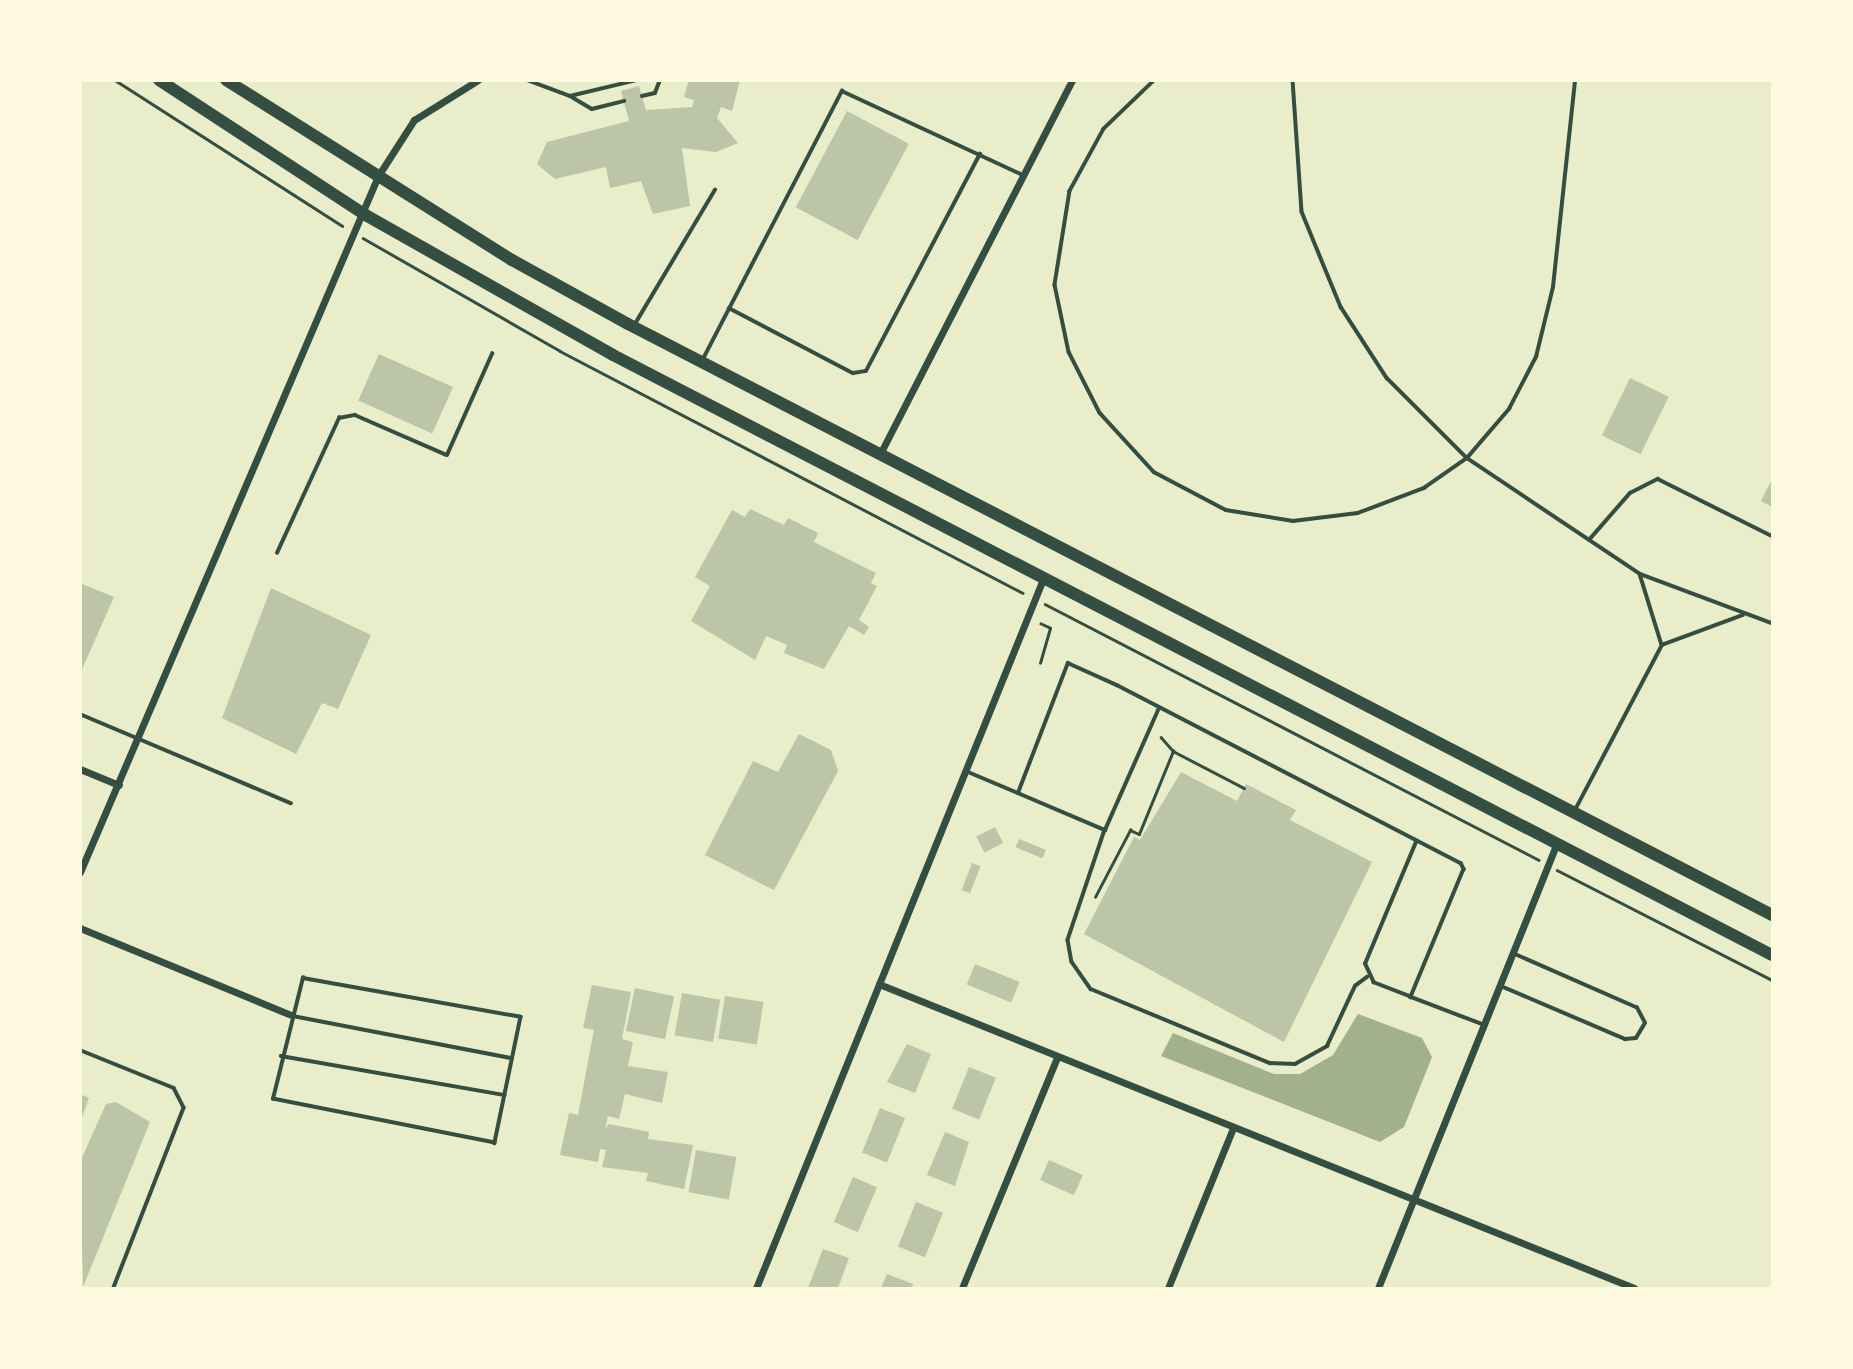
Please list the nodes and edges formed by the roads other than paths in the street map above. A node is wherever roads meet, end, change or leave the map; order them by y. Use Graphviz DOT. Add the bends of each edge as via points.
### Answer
graph roads {
  1 [pos="159,80"];
  2 [pos="226,80"];
  3 [pos="478,80"];
  4 [pos="527,80"];
  5 [pos="637,80"];
  6 [pos="660,80"];
  7 [pos="1072,80"];
  8 [pos="1155,80"];
  9 [pos="1293,80"];
  10 [pos="1575,80"];
  11 [pos="570,96"];
  12 [pos="642,96"];
  13 [pos="624,100"];
  14 [pos="980,154"];
  15 [pos="1023,175"];
  16 [pos="378,176"];
  17 [pos="715,190"];
  18 [pos="362,214"];
  19 [pos="729,308"];
  20 [pos="634,326"];
  21 [pos="492,354"];
  22 [pos="702,361"];
  23 [pos="881,452"];
  24 [pos="1466,458"];
  25 [pos="1773,537"];
  26 [pos="1588,540"];
  27 [pos="277,553"];
  28 [pos="1640,574"];
  29 [pos="1043,579"];
  30 [pos="1743,615"];
  31 [pos="1773,623"];
  32 [pos="1662,645"];
  33 [pos="1158,708"];
  34 [pos="80,714"];
  35 [pos="139,739"];
  36 [pos="80,769"];
  37 [pos="966,771"];
  38 [pos="119,785"];
  39 [pos="1018,793"];
  40 [pos="292,803"];
  41 [pos="1574,812"];
  42 [pos="1105,830"];
  43 [pos="1416,842"];
  44 [pos="1557,843"];
  45 [pos="80,872"];
  46 [pos="1773,915"];
  47 [pos="80,928"];
  48 [pos="1512,954"];
  49 [pos="1773,956"];
  50 [pos="1367,977"];
  51 [pos="879,984"];
  52 [pos="1499,985"];
  53 [pos="1411,997"];
  54 [pos="291,1016"];
  55 [pos="1482,1024"];
  56 [pos="80,1050"];
  57 [pos="281,1056"];
  58 [pos="513,1058"];
  59 [pos="1056,1060"];
  60 [pos="505,1096"];
  61 [pos="1232,1130"];
  62 [pos="1413,1200"];
  63 [pos="114,1289"];
  64 [pos="756,1289"];
  65 [pos="962,1289"];
  66 [pos="1168,1289"];
  67 [pos="1378,1289"];
  68 [pos="1634,1289"];
  1 -- 18 [label="highway"];
  2 -- 16 [label="highway"];
  3 -- 16 [label="street" via="414,120"];
  4 -- 11 [label="lane"];
  5 -- 11 [label="lane"];
  6 -- 12 [label="lane" via="655,93"];
  7 -- 15 [label="street"];
  8 -- 24 [label="lane" via="1089,151 1059,236 1055,285 1063,334 1089,396 1111,430 1174,486 1226,510 1293,521 1383,506"];
  9 -- 24 [label="lane" via="1302,212 1341,307 1387,378"];
  10 -- 24 [label="lane" via="1565,208 1536,357 1509,409"];
  11 -- 13 [label="lane" via="592,109"];
  14 -- 15 [label="lane"];
  14 -- 19 [label="lane" via="842,91"];
  14 -- 19 [label="lane" via="866,371 853,373"];
  15 -- 23 [label="street"];
  16 -- 18 [label="street"];
  16 -- 20 [label="highway" via="512,260"];
  17 -- 20 [label="lane"];
  18 -- 29 [label="highway" via="613,355"];
  18 -- 35 [label="street"];
  19 -- 22 [label="lane"];
  20 -- 22 [label="highway"];
  21 -- 27 [label="lane" via="447,455 355,415 339,418"];
  22 -- 23 [label="highway"];
  23 -- 41 [label="highway"];
  24 -- 26 [label="lane"];
  25 -- 26 [label="lane" via="1658,479 1630,494"];
  26 -- 28 [label="lane"];
  28 -- 30 [label="lane"];
  28 -- 32 [label="lane"];
  29 -- 37 [label="street"];
  29 -- 44 [label="highway"];
  30 -- 31 [label="lane"];
  30 -- 32 [label="lane"];
  32 -- 41 [label="lane"];
  33 -- 39 [label="lane" via="1068,663"];
  33 -- 42 [label="lane"];
  33 -- 43 [label="lane"];
  34 -- 35 [label="lane"];
  35 -- 38 [label="street"];
  35 -- 40 [label="lane"];
  36 -- 38 [label="street"];
  37 -- 39 [label="lane"];
  37 -- 51 [label="street"];
  38 -- 45 [label="street"];
  39 -- 42 [label="lane"];
  41 -- 46 [label="highway"];
  42 -- 50 [label="lane" via="1078,908 1070,951 1091,989 1270,1063 1295,1064 1327,1046 1355,986"];
  43 -- 50 [label="lane" via="1365,964"];
  43 -- 53 [label="lane" via="1464,869"];
  44 -- 48 [label="street"];
  44 -- 49 [label="highway"];
  47 -- 54 [label="street"];
  48 -- 52 [label="street"];
  48 -- 52 [label="lane" via="1637,1008 1646,1023 1636,1038 1625,1039"];
  50 -- 53 [label="lane"];
  51 -- 59 [label="street"];
  51 -- 64 [label="street"];
  52 -- 55 [label="street"];
  53 -- 55 [label="lane"];
  54 -- 57 [label="lane"];
  54 -- 58 [label="lane"];
  54 -- 58 [label="lane" via="303,978 435,1000 521,1017"];
  55 -- 62 [label="street"];
  56 -- 63 [label="lane" via="174,1088 184,1108"];
  57 -- 60 [label="lane"];
  57 -- 60 [label="lane" via="273,1099 495,1143"];
  58 -- 60 [label="lane"];
  59 -- 61 [label="street"];
  59 -- 65 [label="street"];
  61 -- 62 [label="street"];
  61 -- 66 [label="street"];
  62 -- 67 [label="street"];
  62 -- 68 [label="street"];
}
